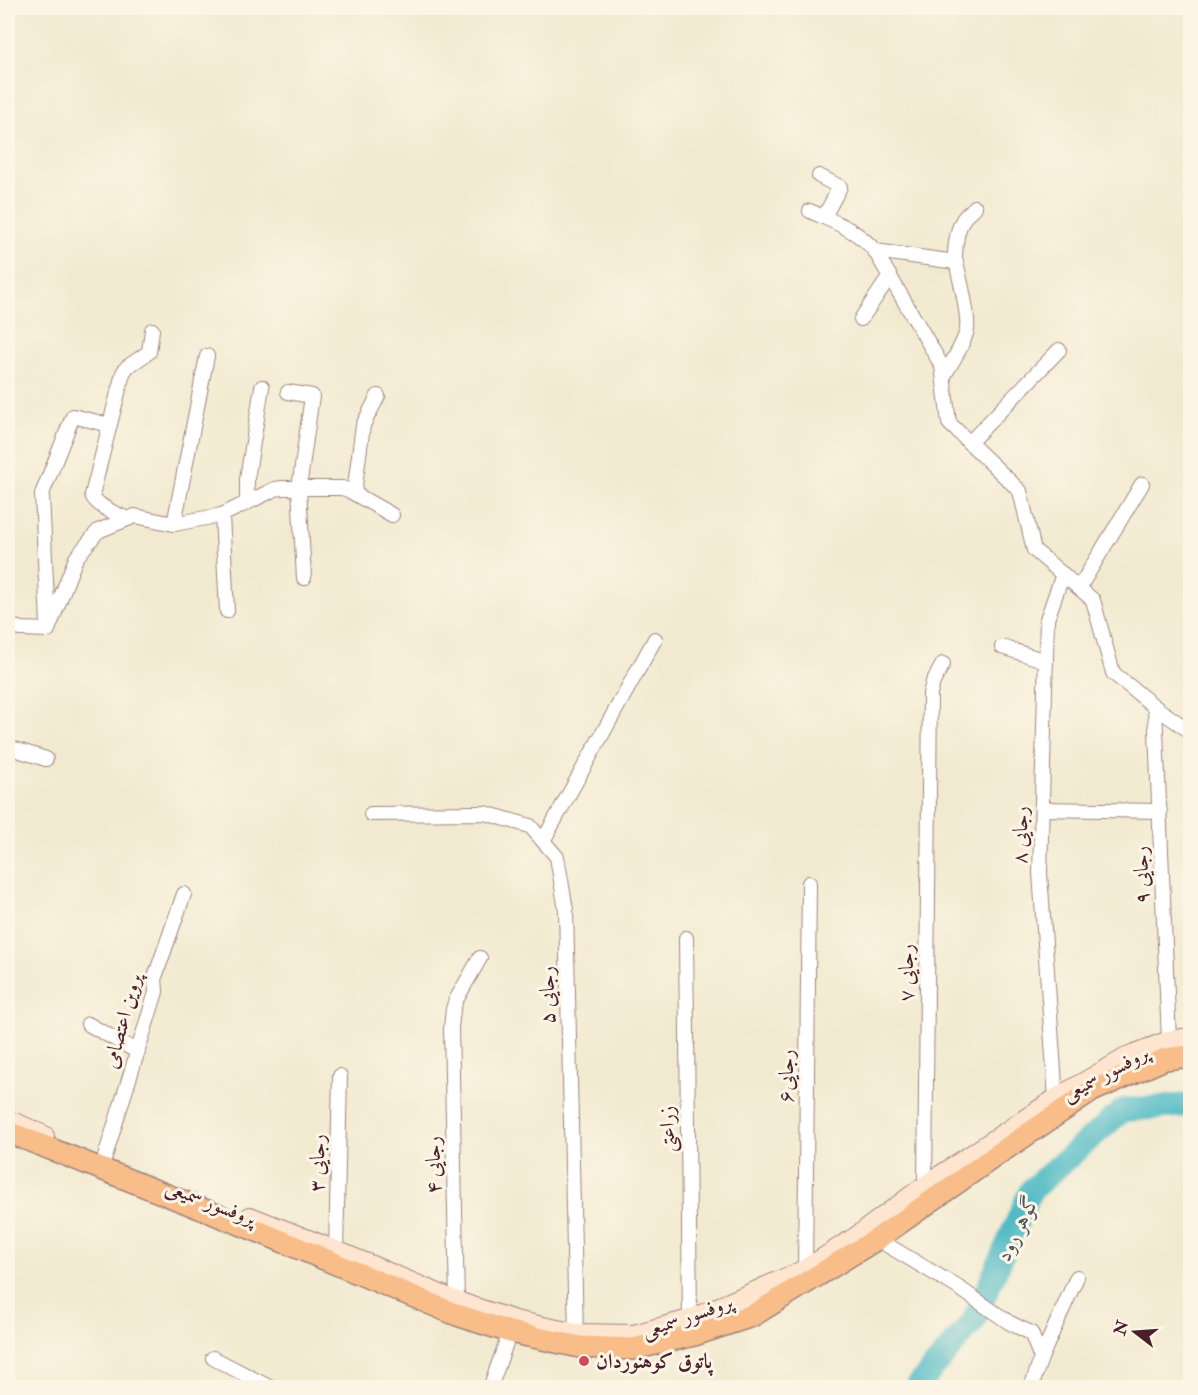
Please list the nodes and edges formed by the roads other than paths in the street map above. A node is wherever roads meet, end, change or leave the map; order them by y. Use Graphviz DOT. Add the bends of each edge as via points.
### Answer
graph roads {
  1 [pos="819,176"];
  2 [pos="975,207"];
  3 [pos="810,210"];
  4 [pos="825,217"];
  5 [pos="875,250"];
  6 [pos="956,262"];
  7 [pos="890,276"];
  8 [pos="861,319"];
  9 [pos="152,330"];
  10 [pos="1059,350"];
  11 [pos="207,356"];
  12 [pos="944,376"];
  13 [pos="262,387"];
  14 [pos="288,392"];
  15 [pos="378,396"];
  16 [pos="109,426"];
  17 [pos="969,442"];
  18 [pos="1142,484"];
  19 [pos="299,488"];
  20 [pos="354,493"];
  21 [pos="247,502"];
  22 [pos="392,514"];
  23 [pos="222,515"];
  24 [pos="128,519"];
  25 [pos="174,524"];
  26 [pos="1063,574"];
  27 [pos="304,578"];
  28 [pos="1079,588"];
  29 [pos="227,610"];
  30 [pos="14,627"];
  31 [pos="48,630"];
  32 [pos="655,639"];
  33 [pos="1002,647"];
  34 [pos="1046,662"];
  35 [pos="944,664"];
  36 [pos="1155,706"];
  37 [pos="1191,731"];
  38 [pos="8,747"];
  39 [pos="46,759"];
  40 [pos="1042,809"];
  41 [pos="1160,811"];
  42 [pos="371,814"];
  43 [pos="543,841"];
  44 [pos="809,883"];
  45 [pos="184,894"];
  46 [pos="686,938"];
  47 [pos="480,958"];
  48 [pos="87,1024"];
  49 [pos="1191,1038"];
  50 [pos="1169,1041"];
  51 [pos="138,1052"];
  52 [pos="1191,1056"];
  53 [pos="340,1076"];
  54 [pos="1056,1099"];
  55 [pos="8,1120"];
  56 [pos="8,1132"];
  57 [pos="104,1160"];
  58 [pos="925,1186"];
  59 [pos="877,1239"];
  60 [pos="336,1251"];
  61 [pos="805,1270"];
  62 [pos="1077,1277"];
  63 [pos="457,1302"];
  64 [pos="690,1320"];
  65 [pos="510,1332"];
  66 [pos="576,1334"];
  67 [pos="213,1358"];
  68 [pos="1041,1358"];
  69 [pos="271,1388"];
  70 [pos="490,1388"];
  71 [pos="1031,1388"];
  1 -- 4 [label="street" via="840,187"];
  2 -- 6 [label="street" via="960,226"];
  3 -- 4 [label="street"];
  4 -- 5 [label="street" via="863,237"];
  5 -- 6 [label="street"];
  5 -- 7 [label="street"];
  6 -- 12 [label="street" via="967,328"];
  7 -- 8 [label="street"];
  7 -- 12 [label="street"];
  9 -- 16 [label="street" via="149,352 123,373"];
  10 -- 17 [label="street"];
  11 -- 25 [label="street"];
  12 -- 17 [label="street" via="949,423"];
  13 -- 21 [label="street"];
  14 -- 19 [label="street" via="312,396"];
  15 -- 20 [label="street" via="363,425"];
  16 -- 24 [label="street" via="92,495 94,500"];
  16 -- 31 [label="street" via="73,416 42,494"];
  17 -- 26 [label="street" via="1020,491 1034,550"];
  18 -- 28 [label="street"];
  19 -- 20 [label="street" via="342,488"];
  19 -- 21 [label="street" via="275,489"];
  19 -- 27 [label="street"];
  20 -- 22 [label="street"];
  21 -- 23 [label="street"];
  23 -- 25 [label="street"];
  23 -- 29 [label="street"];
  24 -- 25 [label="street" via="135,516"];
  24 -- 31 [label="street" via="98,531 76,558"];
  26 -- 28 [label="street"];
  26 -- 34 [label="street, رجایی ۸" via="1047,619"];
  28 -- 36 [label="street" via="1093,600 1113,673"];
  30 -- 31 [label="street"];
  32 -- 43 [label="street"];
  33 -- 34 [label="street"];
  34 -- 40 [label="street, رجایی ۸"];
  35 -- 58 [label="street, رجایی ۷" via="930,694"];
  36 -- 37 [label="street"];
  36 -- 41 [label="street, رجایی ۹"];
  38 -- 39 [label="street"];
  40 -- 41 [label="street"];
  40 -- 54 [label="street, رجایی ۸" via="1040,873"];
  41 -- 50 [label="street, رجایی ۹"];
  42 -- 43 [label="street, رجایی ۵" via="484,813 530,826"];
  43 -- 66 [label="street, رجایی ۵" via="557,857 566,910"];
  44 -- 61 [label="street, رجایی۶"];
  45 -- 51 [label="street, پروین اعتصامی" via="155,977 156,992"];
  46 -- 64 [label="street, زراعتی"];
  47 -- 63 [label="street, رجایی ۴" via="456,1000 451,1028"];
  48 -- 51 [label="street"];
  49 -- 50 [label="main road, پروفسور سمیعی"];
  50 -- 54 [label="main road, پروفسور سمیعی" via="1130,1056"];
  51 -- 57 [label="street, پروین اعتصامی"];
  52 -- 59 [label="main road, پروفسور سمیعی" via="1165,1059 1092,1091"];
  53 -- 60 [label="street, رجایی ۳"];
  54 -- 58 [label="main road, پروفسور سمیعی"];
  55 -- 57 [label="main road, پروفسور سمیعی"];
  56 -- 65 [label="main road, پروفسور سمیعی" via="457,1315"];
  57 -- 60 [label="main road, پروفسور سمیعی"];
  58 -- 61 [label="main road, پروفسور سمیعی"];
  59 -- 65 [label="main road, پروفسور سمیعی" via="752,1316 694,1335 633,1349 580,1347"];
  59 -- 68 [label="street" via="1031,1333"];
  60 -- 63 [label="main road, پروفسور سمیعی"];
  61 -- 64 [label="main road, پروفسور سمیعی"];
  62 -- 68 [label="street"];
  63 -- 66 [label="main road, پروفسور سمیعی" via="515,1321"];
  64 -- 66 [label="main road, پروفسور سمیعی" via="634,1335"];
  65 -- 70 [label="street"];
  67 -- 69 [label="street"];
  68 -- 71 [label="street"];
}
